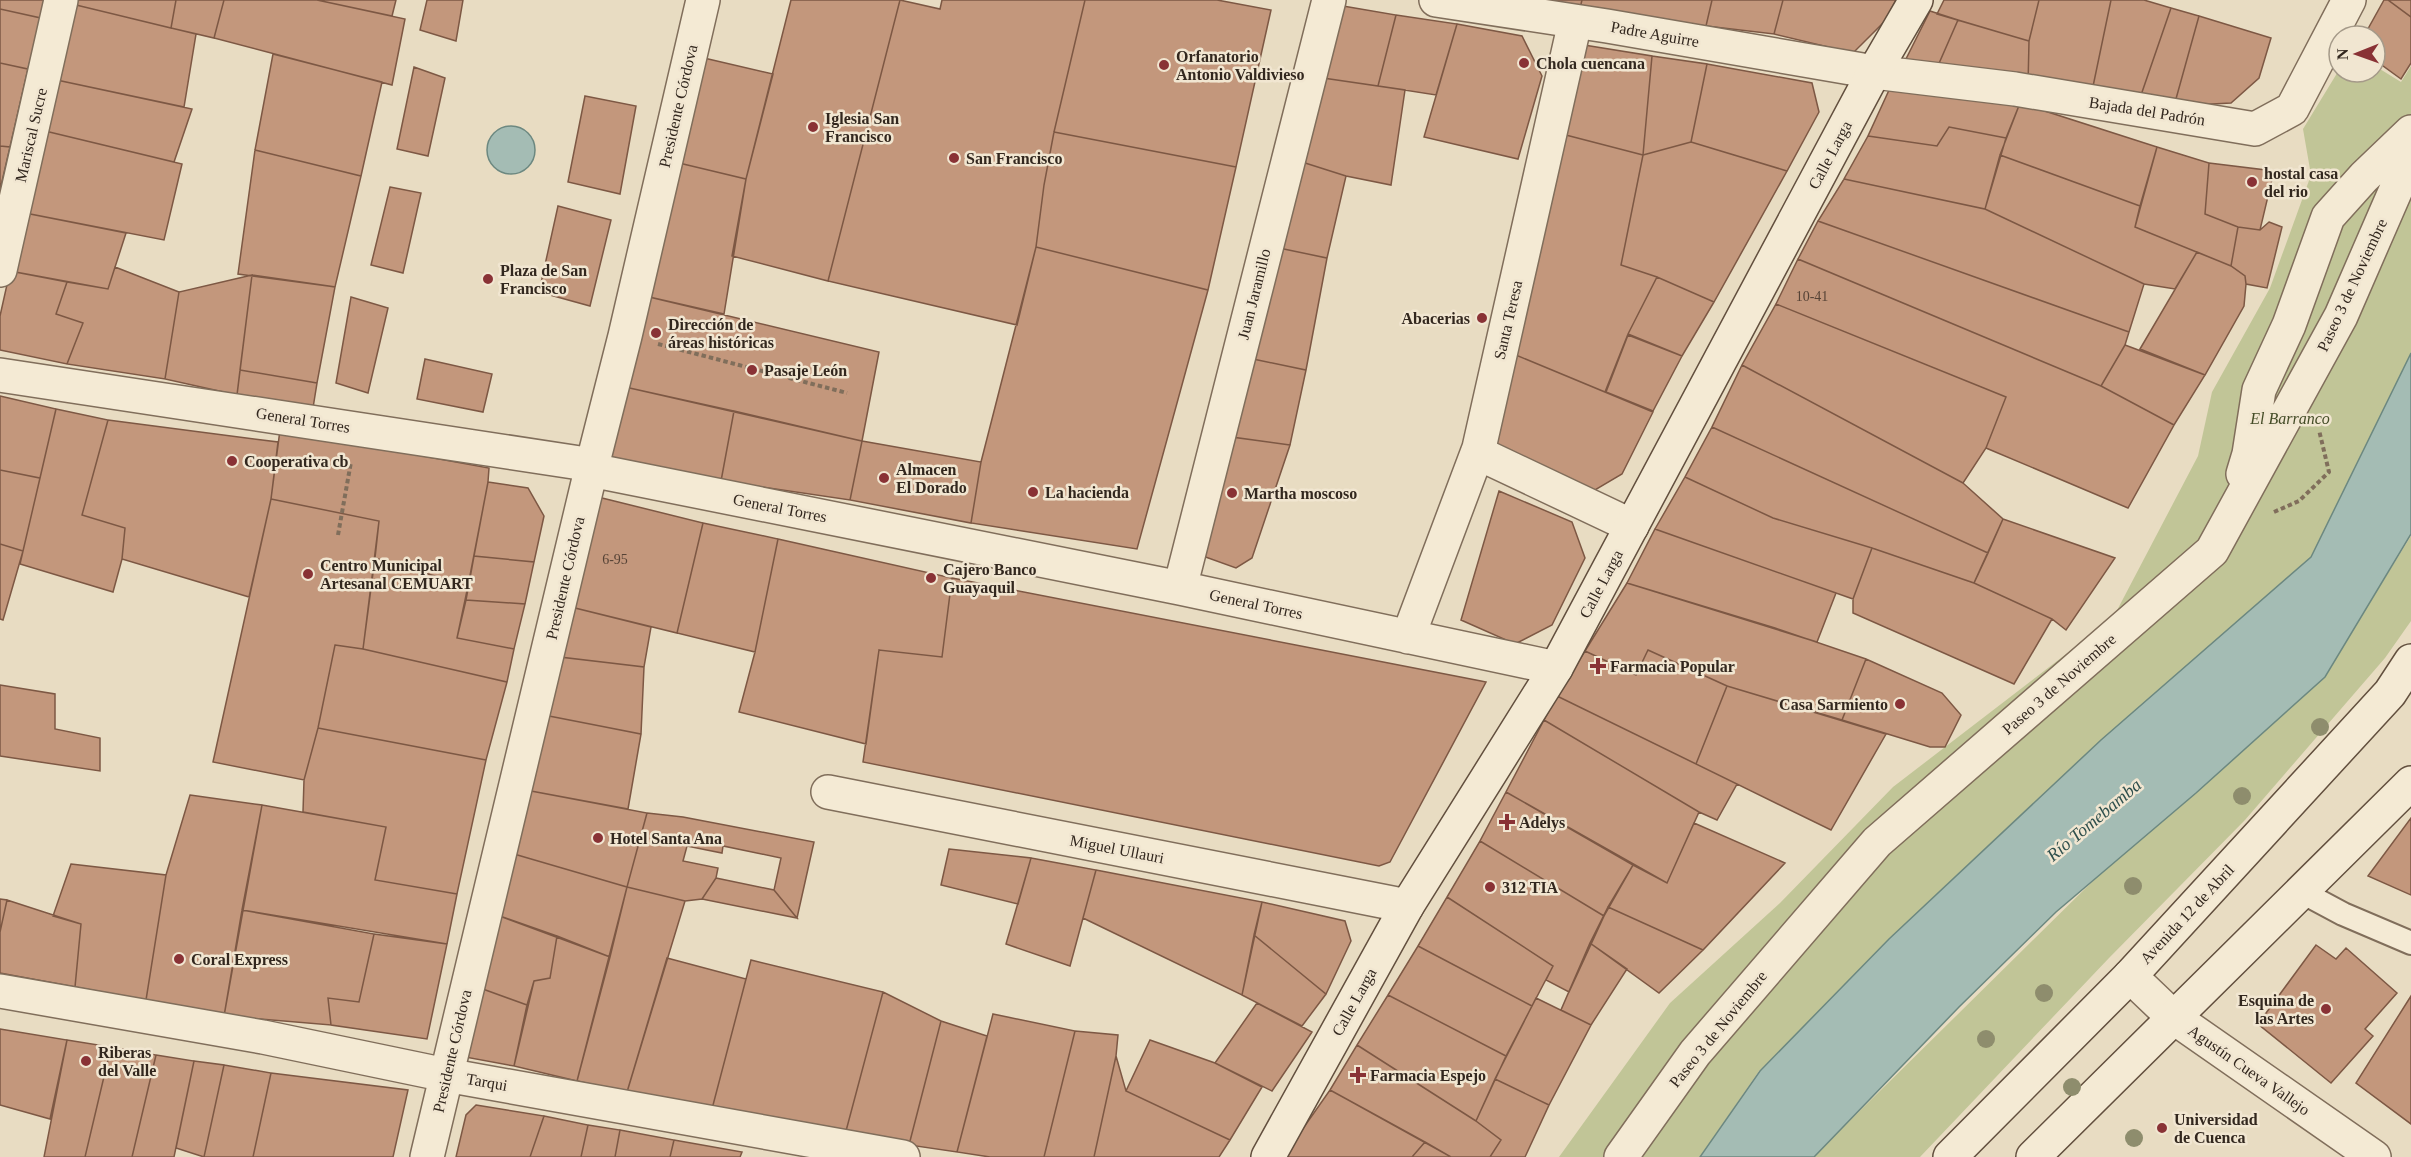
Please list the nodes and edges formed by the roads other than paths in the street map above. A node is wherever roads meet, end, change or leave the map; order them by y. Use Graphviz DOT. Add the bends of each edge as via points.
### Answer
graph roads {
  1 [pos="62,0"];
  2 [pos="703,0"];
  3 [pos="1329,0"];
  4 [pos="1436,0"];
  5 [pos="1916,0"];
  6 [pos="2349,0"];
  7 [pos="1575,22"];
  8 [pos="1874,72"];
  9 [pos="2411,132"];
  10 [pos="2411,155"];
  11 [pos="0,270"];
  12 [pos="0,375"];
  13 [pos="1479,448"];
  14 [pos="591,470"];
  15 [pos="2232,514"];
  16 [pos="1632,526"];
  17 [pos="1179,588"];
  18 [pos="1408,637"];
  19 [pos="2411,661"];
  20 [pos="1556,668"];
  21 [pos="2411,783"];
  22 [pos="828,792"];
  23 [pos="2300,891"];
  24 [pos="1407,906"];
  25 [pos="2411,943"];
  26 [pos="2130,976"];
  27 [pos="0,992"];
  28 [pos="2173,1017"];
  29 [pos="446,1075"];
  30 [pos="427,1157"];
  31 [pos="903,1157"];
  32 [pos="1268,1157"];
  33 [pos="1621,1157"];
  34 [pos="1950,1157"];
  35 [pos="2033,1157"];
  36 [pos="2374,1157"];
  1 -- 11 [label="street, Mariscal Sucre"];
  2 -- 14 [label="street, Presidente Córdova"];
  3 -- 17 [label="street, Juan Jaramillo"];
  4 -- 7 [label="street, Padre Aguirre"];
  5 -- 8 [label="street, Calle Larga"];
  6 -- 8 [label="street, Bajada del Padrón" via="2292,109 2255,129 2015,89"];
  7 -- 8 [label="street, Padre Aguirre"];
  7 -- 13 [label="street, Santa Teresa"];
  8 -- 16 [label="street, Calle Larga"];
  9 -- 15 [label="street" via="2328,217 2289,325 2259,390"];
  10 -- 15 [label="street, Paseo 3 de Noviembre" via="2342,316"];
  12 -- 14 [label="street, General Torres" via="580,463"];
  13 -- 16 [label="street" via="1482,455"];
  13 -- 18 [label="street, Santa Teresa"];
  14 -- 17 [label="street, General Torres"];
  14 -- 29 [label="street, Presidente Córdova"];
  15 -- 33 [label="street, Paseo 3 de Noviembre" via="2212,551 1877,842 1695,1053"];
  16 -- 20 [label="street, Calle Larga"];
  17 -- 18 [label="street, General Torres"];
  18 -- 20 [label="street, General Torres"];
  19 -- 26 [label="street, Avenida 12 de Abril" via="2390,693"];
  20 -- 24 [label="street, Calle Larga"];
  21 -- 23 [label="street"];
  22 -- 24 [label="street, Miguel Ullauri"];
  23 -- 25 [label="lane"];
  23 -- 28 [label="street"];
  24 -- 32 [label="street, Calle Larga"];
  26 -- 28 [label="street, Agustín Cueva Vallejo"];
  26 -- 34 [label="street, Avenida 12 de Abril"];
  27 -- 29 [label="street, Tarqui" via="263,1037"];
  28 -- 35 [label="street"];
  28 -- 36 [label="street, Agustín Cueva Vallejo"];
  29 -- 30 [label="street, Presidente Córdova"];
  29 -- 31 [label="street, Tarqui"];
}
